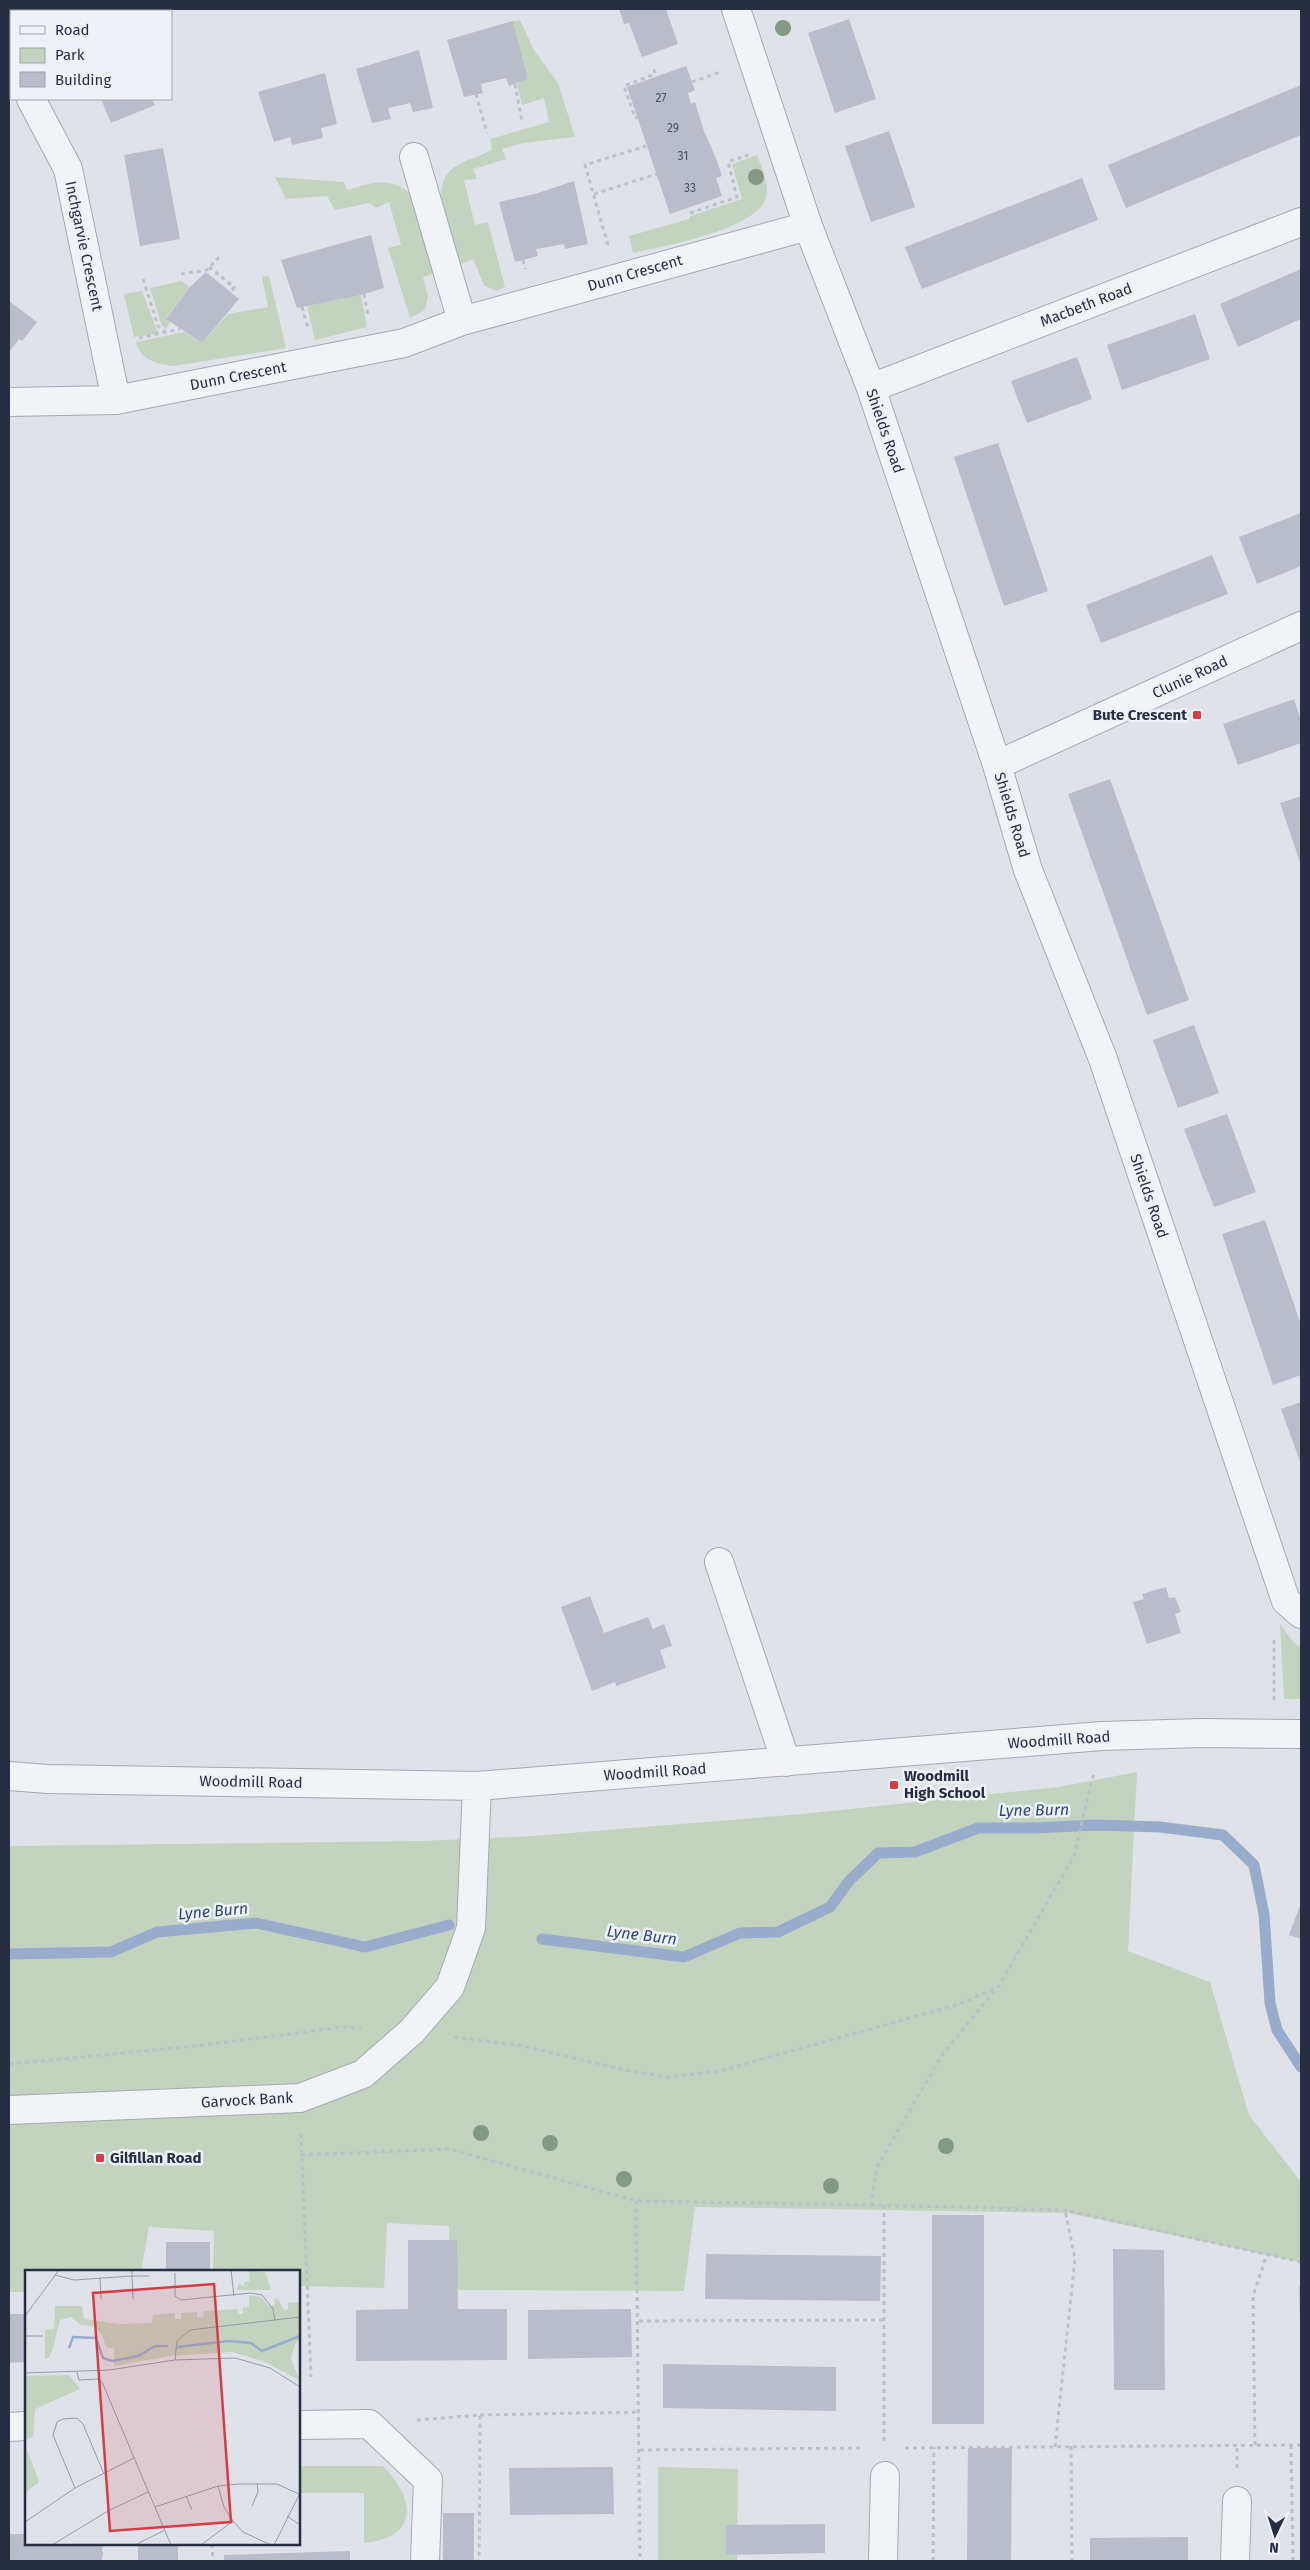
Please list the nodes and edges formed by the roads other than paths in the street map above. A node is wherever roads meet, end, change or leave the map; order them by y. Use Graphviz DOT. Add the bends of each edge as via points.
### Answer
graph roads {
  1 [pos="736,9"];
  2 [pos="32,100"];
  3 [pos="414,157"];
  4 [pos="1301,222"];
  5 [pos="808,226"];
  6 [pos="462,321"];
  7 [pos="871,388"];
  8 [pos="116,400"];
  9 [pos="9,402"];
  10 [pos="1301,626"];
  11 [pos="997,765"];
  12 [pos="719,1562"];
  13 [pos="1294,1608"];
  14 [pos="1301,1734"];
  15 [pos="786,1762"];
  16 [pos="9,1776"];
  17 [pos="477,1786"];
  18 [pos="9,2110"];
  19 [pos="300,2425"];
  20 [pos="9,2426"];
  21 [pos="25,2426"];
  22 [pos="885,2476"];
  23 [pos="1237,2501"];
  24 [pos="425,2561"];
  25 [pos="883,2561"];
  26 [pos="1235,2561"];
  1 -- 5 [label="street, Shields Road"];
  2 -- 8 [label="street, Inchgarvie Crescent" via="68,170"];
  3 -- 6 [label="street"];
  4 -- 7 [label="street, Macbeth Road"];
  5 -- 6 [label="street, Dunn Crescent"];
  5 -- 7 [label="street, Shields Road"];
  6 -- 8 [label="street, Dunn Crescent" via="404,343"];
  7 -- 11 [label="street, Shields Road"];
  8 -- 9 [label="street, Dunn Crescent"];
  10 -- 11 [label="street, Clunie Road"];
  11 -- 13 [label="street, Shields Road" via="1028,870 1103,1059"];
  12 -- 15 [label="street"];
  14 -- 15 [label="street, Woodmill Road" via="1102,1736"];
  15 -- 17 [label="street, Woodmill Road"];
  16 -- 17 [label="street, Woodmill Road"];
  17 -- 18 [label="street, Garvock Bank" via="471,1928 450,1987 412,2031 363,2074 300,2098"];
  19 -- 24 [label="street" via="368,2424 428,2480"];
  20 -- 21 [label="street"];
  22 -- 25 [label="street"];
  23 -- 26 [label="street"];
}
